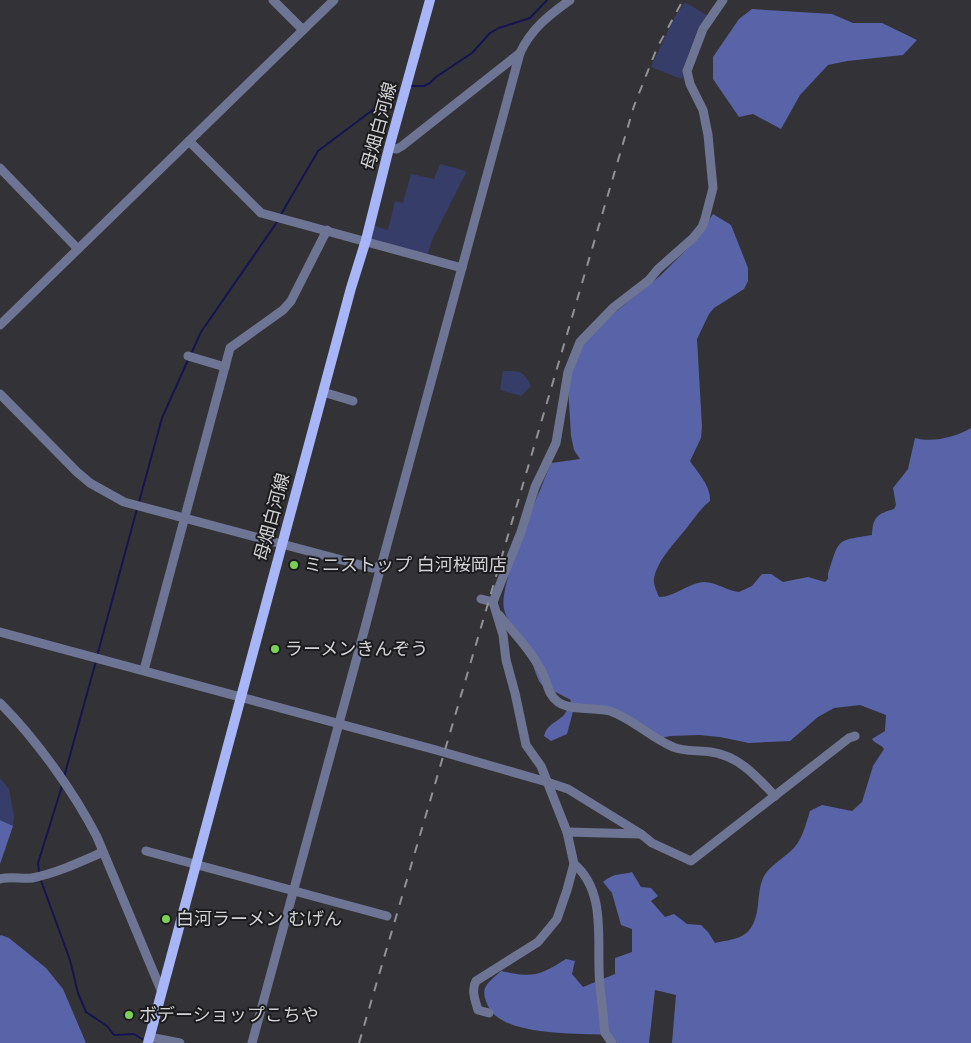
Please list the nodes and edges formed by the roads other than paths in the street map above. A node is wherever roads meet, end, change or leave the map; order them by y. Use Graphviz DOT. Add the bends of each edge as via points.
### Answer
graph roads {
  1 [pos="273,0"];
  2 [pos="334,0"];
  3 [pos="430,0"];
  4 [pos="570,0"];
  5 [pos="723,0"];
  6 [pos="303,30"];
  7 [pos="520,53"];
  8 [pos="189,140"];
  9 [pos="389,148"];
  10 [pos="0,168"];
  11 [pos="327,230"];
  12 [pos="366,240"];
  13 [pos="78,248"];
  14 [pos="462,268"];
  15 [pos="0,325"];
  16 [pos="188,356"];
  17 [pos="225,367"];
  18 [pos="323,392"];
  19 [pos="0,394"];
  20 [pos="353,401"];
  21 [pos="184,518"];
  22 [pos="282,543"];
  23 [pos="378,567"];
  24 [pos="481,599"];
  25 [pos="493,602"];
  26 [pos="496,611"];
  27 [pos="0,632"];
  28 [pos="144,670"];
  29 [pos="240,697"];
  30 [pos="0,703"];
  31 [pos="338,724"];
  32 [pos="855,736"];
  33 [pos="547,782"];
  34 [pos="775,796"];
  35 [pos="567,832"];
  36 [pos="641,834"];
  37 [pos="146,851"];
  38 [pos="103,852"];
  39 [pos="195,864"];
  40 [pos="574,864"];
  41 [pos="0,879"];
  42 [pos="293,891"];
  43 [pos="386,916"];
  44 [pos="161,990"];
  45 [pos="489,1013"];
  46 [pos="148,1040"];
  47 [pos="180,1043"];
  48 [pos="252,1043"];
  49 [pos="612,1043"];
  1 -- 6 [label="street"];
  2 -- 6 [label="street"];
  3 -- 9 [label="main road, 母畑白河線"];
  4 -- 7 [label="street" via="537,26"];
  5 -- 25 [label="street" via="703,29 687,71 703,110 708,135 713,188 702,227 580,342 568,372 556,442 535,487"];
  6 -- 8 [label="street"];
  7 -- 9 [label="street" via="402,146"];
  7 -- 14 [label="street"];
  8 -- 11 [label="street" via="261,213"];
  8 -- 13 [label="street"];
  9 -- 12 [label="main road, 母畑白河線"];
  10 -- 13 [label="street"];
  11 -- 12 [label="street"];
  11 -- 17 [label="street" via="291,301 232,346"];
  12 -- 14 [label="street"];
  12 -- 18 [label="main road, 母畑白河線"];
  13 -- 15 [label="street"];
  14 -- 23 [label="street" via="382,563"];
  16 -- 17 [label="street"];
  17 -- 21 [label="street"];
  18 -- 20 [label="street"];
  18 -- 22 [label="main road, 母畑白河線"];
  19 -- 21 [label="street" via="90,483 124,502"];
  21 -- 22 [label="street"];
  21 -- 28 [label="street"];
  22 -- 23 [label="street"];
  22 -- 29 [label="main road, 母畑白河線"];
  23 -- 31 [label="street" via="380,570"];
  24 -- 25 [label="street"];
  25 -- 26 [label="street"];
  26 -- 33 [label="street" via="526,745 541,766"];
  26 -- 34 [label="street" via="538,665 557,702 615,713 673,748 709,751 730,757 764,783"];
  27 -- 28 [label="street"];
  28 -- 29 [label="street"];
  29 -- 31 [label="street"];
  29 -- 39 [label="main road, 母畑白河線"];
  30 -- 38 [label="street" via="44,754 87,817"];
  31 -- 33 [label="street"];
  31 -- 42 [label="street"];
  32 -- 34 [label="street"];
  33 -- 35 [label="street"];
  33 -- 36 [label="street" via="568,789"];
  34 -- 36 [label="street" via="691,861 652,843"];
  35 -- 36 [label="street"];
  35 -- 40 [label="street"];
  37 -- 39 [label="street"];
  38 -- 41 [label="street" via="51,873 30,878"];
  38 -- 44 [label="street"];
  39 -- 42 [label="street"];
  39 -- 44 [label="main road, 母畑白河線"];
  40 -- 45 [label="street" via="556,919 538,942 474,984 478,1010"];
  40 -- 49 [label="street" via="588,878 598,911 604,1026"];
  42 -- 43 [label="street"];
  42 -- 48 [label="street"];
  44 -- 46 [label="main road, 母畑白河線"];
  46 -- 47 [label="street"];
}
